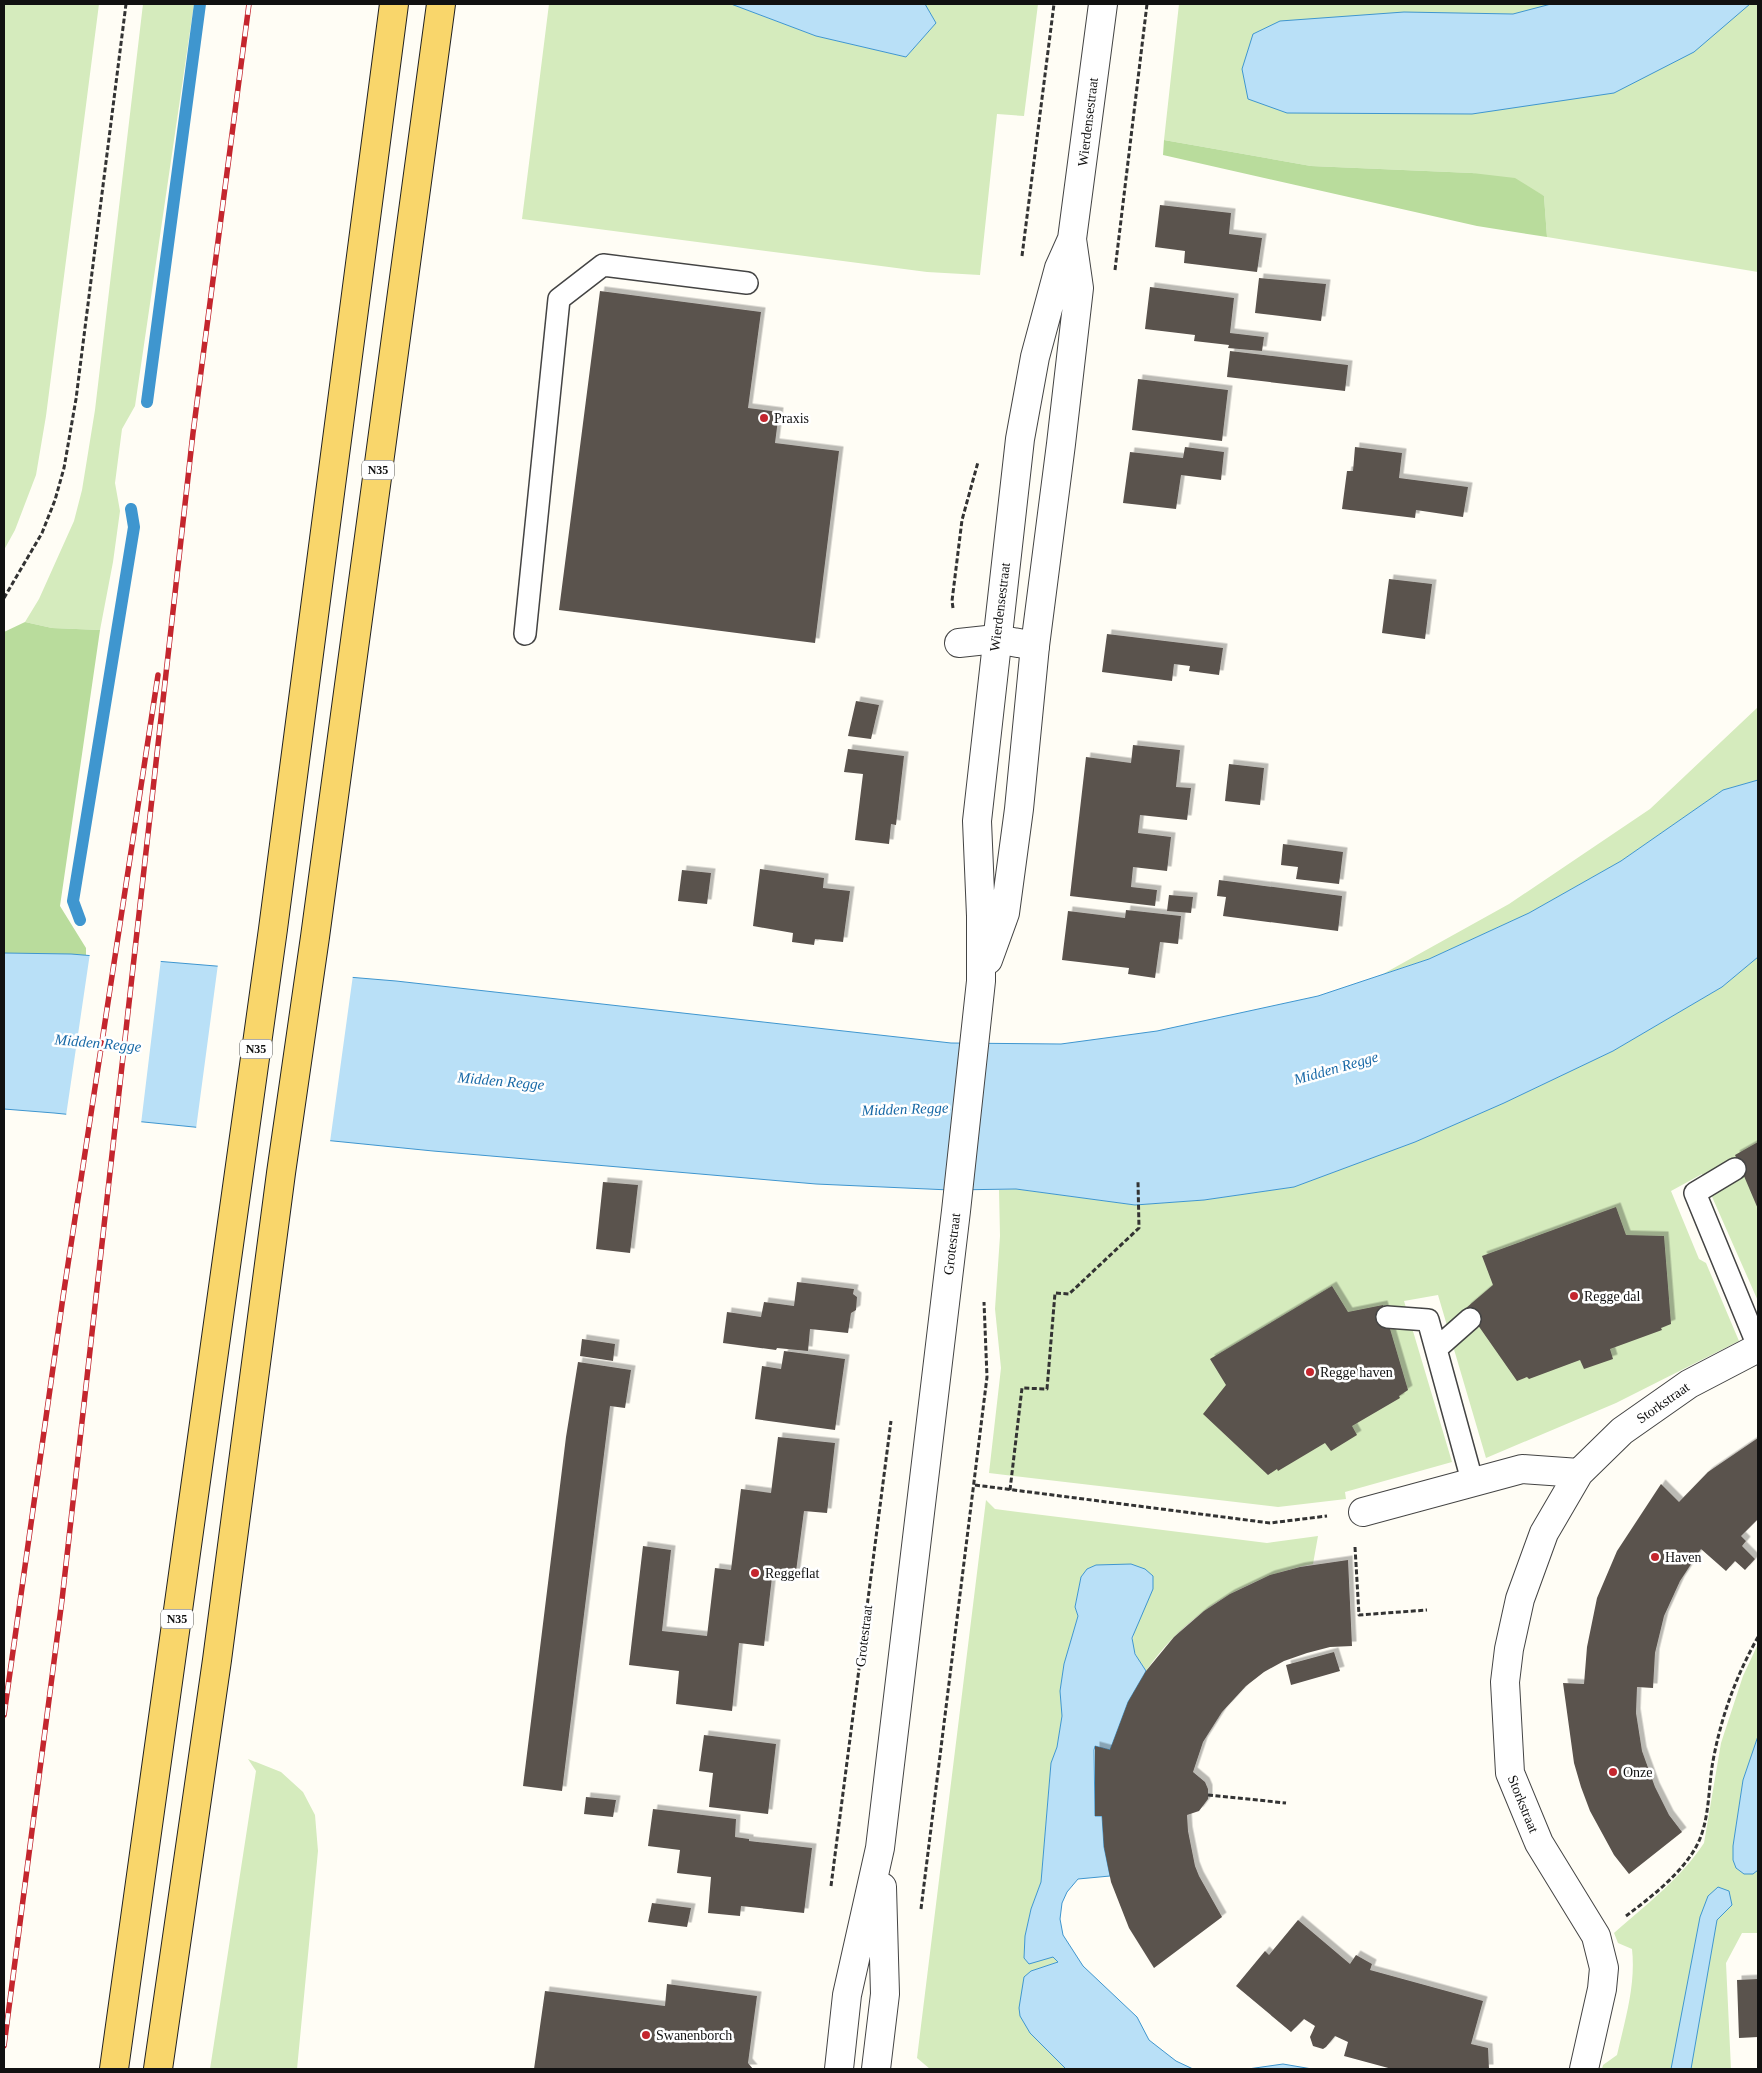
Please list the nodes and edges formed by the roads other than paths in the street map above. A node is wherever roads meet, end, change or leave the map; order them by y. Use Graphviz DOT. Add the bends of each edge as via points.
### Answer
graph roads {
  1 [pos="394,4"];
  2 [pos="441,4"];
  3 [pos="1103,4"];
  4 [pos="1072,240"];
  5 [pos="747,283"];
  6 [pos="525,634"];
  7 [pos="996,639"];
  8 [pos="959,643"];
  9 [pos="1035,646"];
  10 [pos="981,981"];
  11 [pos="976,1028"];
  12 [pos="1735,1169"];
  13 [pos="1387,1317"];
  14 [pos="1470,1318"];
  15 [pos="1758,1347"];
  16 [pos="1436,1349"];
  17 [pos="1579,1473"];
  18 [pos="1473,1484"];
  19 [pos="1358,1513"];
  20 [pos="880,1848"];
  21 [pos="114,2069"];
  22 [pos="158,2069"];
  23 [pos="839,2069"];
  24 [pos="876,2069"];
  25 [pos="1584,2069"];
  1 -- 21 [label="main road, N35" via="273,929"];
  2 -- 22 [label="main road, N35" via="218,1650"];
  3 -- 4 [label="street, Wierdensestraat"];
  4 -- 7 [label="street, Wierdensestraat" via="1059,268 1035,357 1023,421"];
  4 -- 9 [label="street, Wierdensestraat" via="1079,288"];
  5 -- 6 [label="lane" via="603,265 559,299"];
  7 -- 8 [label="street"];
  7 -- 9 [label="street"];
  7 -- 10 [label="street, Wierdensestraat" via="977,821"];
  9 -- 10 [label="street, Wierdensestraat" via="1005,912"];
  10 -- 11 [label="street, Wierdensestraat"];
  11 -- 20 [label="street, Grotestraat"];
  12 -- 15 [label="lane, Storkstraat" via="1695,1194"];
  13 -- 16 [label="lane" via="1428,1320"];
  14 -- 16 [label="lane"];
  15 -- 17 [label="street, Storkstraat" via="1689,1384 1622,1432"];
  16 -- 18 [label="lane"];
  17 -- 18 [label="street" via="1522,1469"];
  17 -- 25 [label="street, Storkstraat" via="1544,1533 1520,1599 1505,1682 1513,1781 1539,1843 1596,1936 1604,1968"];
  18 -- 19 [label="street"];
  20 -- 23 [label="street, Grotestraat" via="847,1994"];
  20 -- 24 [label="street, Grotestraat" via="885,1994"];
}
